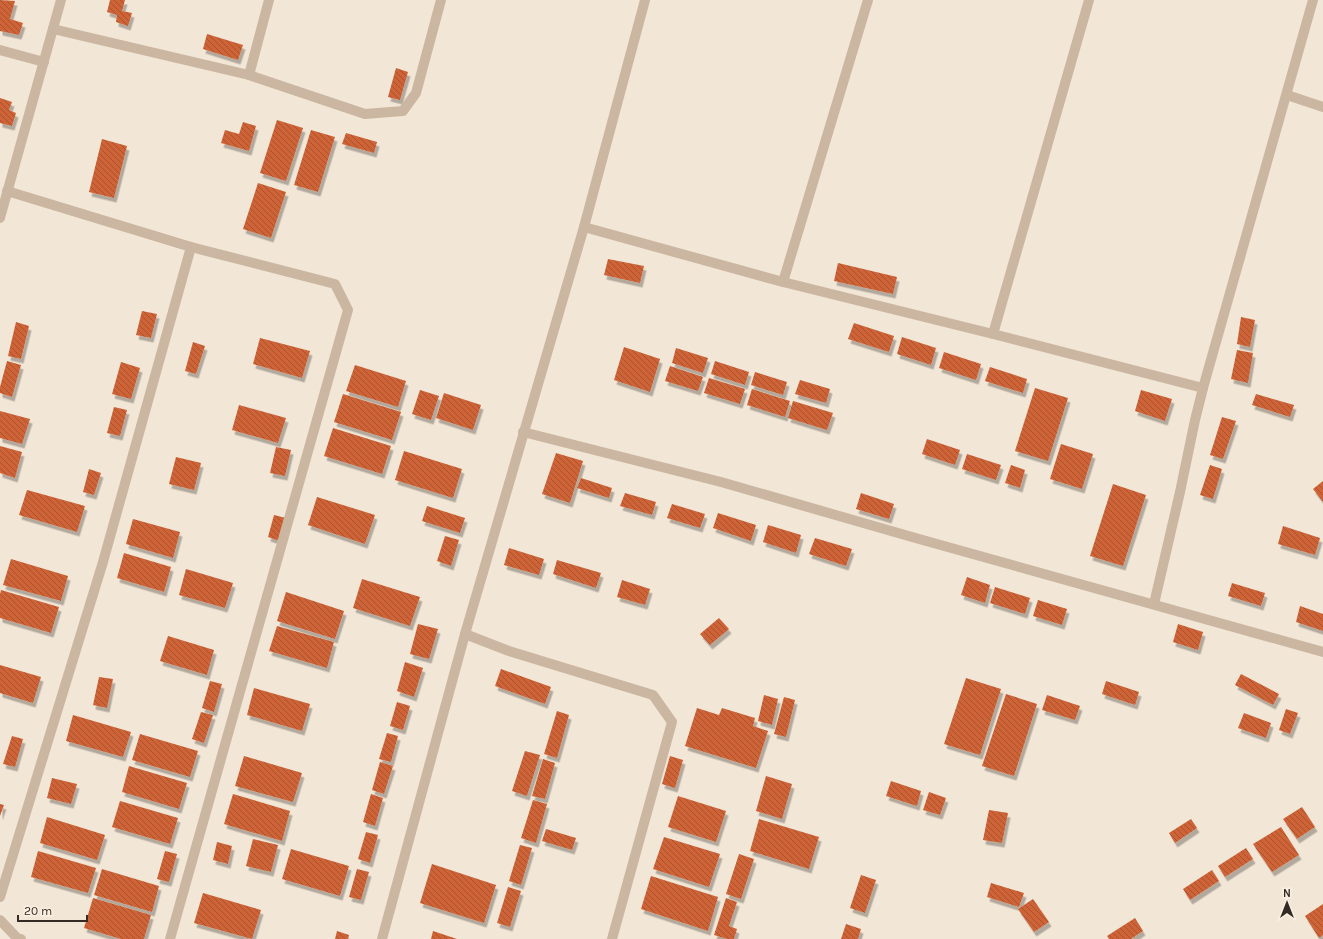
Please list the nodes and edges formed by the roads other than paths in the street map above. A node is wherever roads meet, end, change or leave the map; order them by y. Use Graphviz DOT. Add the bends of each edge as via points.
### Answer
graph roads {
  1 [pos="61,0"];
  2 [pos="269,0"];
  3 [pos="441,0"];
  4 [pos="645,0"];
  5 [pos="868,0"];
  6 [pos="1089,0"];
  7 [pos="1314,0"];
  8 [pos="54,29"];
  9 [pos="0,50"];
  10 [pos="44,62"];
  11 [pos="249,75"];
  12 [pos="1288,95"];
  13 [pos="1323,107"];
  14 [pos="7,191"];
  15 [pos="0,218"];
  16 [pos="584,227"];
  17 [pos="191,247"];
  18 [pos="784,282"];
  19 [pos="993,334"];
  20 [pos="1203,388"];
  21 [pos="524,432"];
  22 [pos="1154,604"];
  23 [pos="465,634"];
  24 [pos="1323,652"];
  25 [pos="0,897"];
  26 [pos="0,920"];
  27 [pos="21,939"];
  28 [pos="170,939"];
  29 [pos="382,939"];
  30 [pos="612,939"];
  1 -- 8 [label="street"];
  2 -- 11 [label="street"];
  3 -- 11 [label="street" via="416,93 403,111 366,114"];
  4 -- 16 [label="street"];
  5 -- 18 [label="street"];
  6 -- 19 [label="street"];
  7 -- 12 [label="street"];
  8 -- 10 [label="street"];
  8 -- 11 [label="street"];
  9 -- 10 [label="street"];
  10 -- 14 [label="street"];
  12 -- 13 [label="street"];
  12 -- 20 [label="street"];
  14 -- 15 [label="street"];
  14 -- 17 [label="street"];
  16 -- 18 [label="street"];
  16 -- 21 [label="street"];
  17 -- 25 [label="street" via="103,562"];
  17 -- 28 [label="street" via="336,284 348,310"];
  18 -- 19 [label="street"];
  19 -- 20 [label="street"];
  20 -- 22 [label="street"];
  21 -- 22 [label="street" via="721,482"];
  21 -- 23 [label="street"];
  22 -- 24 [label="street"];
  23 -- 29 [label="street"];
  23 -- 30 [label="street" via="509,651 653,695 672,722"];
  26 -- 27 [label="street"];
}
